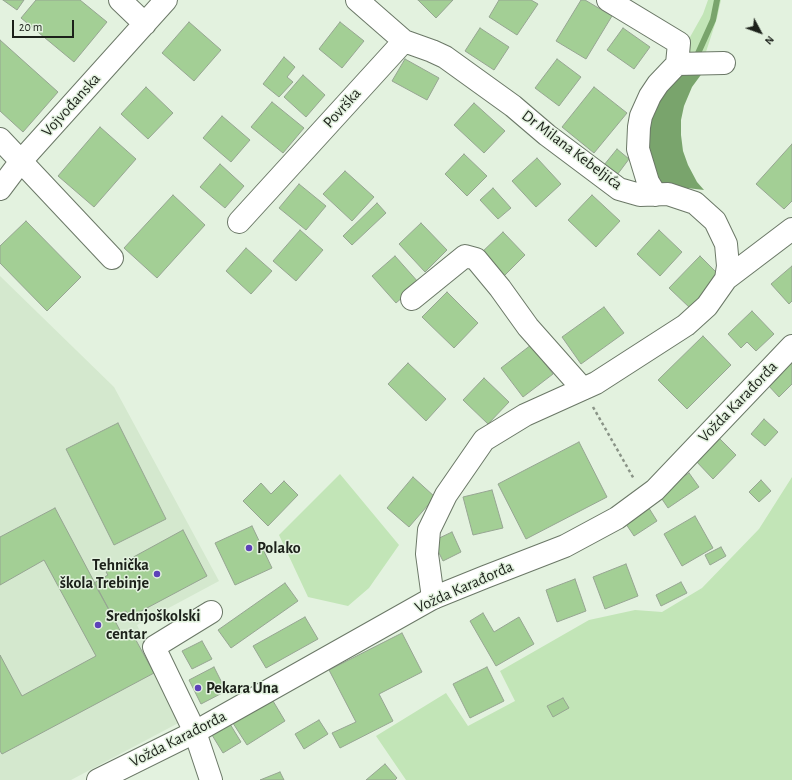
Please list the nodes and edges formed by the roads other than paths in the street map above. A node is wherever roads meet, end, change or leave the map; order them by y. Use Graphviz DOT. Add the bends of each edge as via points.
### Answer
graph roads {
  1 [pos="120,0"];
  2 [pos="166,0"];
  3 [pos="356,0"];
  4 [pos="608,0"];
  5 [pos="145,24"];
  6 [pos="404,41"];
  7 [pos="716,63"];
  8 [pos="678,64"];
  9 [pos="0,139"];
  10 [pos="21,161"];
  11 [pos="0,189"];
  12 [pos="656,195"];
  13 [pos="239,222"];
  14 [pos="792,229"];
  15 [pos="112,258"];
  16 [pos="726,279"];
  17 [pos="412,299"];
  18 [pos="792,346"];
  19 [pos="583,389"];
  20 [pos="433,598"];
  21 [pos="211,612"];
  22 [pos="195,732"];
  23 [pos="98,780"];
  24 [pos="211,780"];
  1 -- 5 [label="street"];
  2 -- 5 [label="street, Vojvođanska"];
  3 -- 6 [label="street"];
  4 -- 8 [label="street" via="679,43"];
  5 -- 10 [label="street, Vojvođanska"];
  6 -- 12 [label="street, Dr Milana Kebeljića" via="445,57 513,106 619,189 640,195"];
  6 -- 13 [label="street, Površka"];
  7 -- 8 [label="street"];
  8 -- 12 [label="street" via="650,96 639,127 638,149 648,182"];
  9 -- 10 [label="street"];
  10 -- 11 [label="street, Vojvođanska"];
  10 -- 15 [label="street"];
  12 -- 16 [label="street, Dr Milana Kebeljića" via="668,194 695,203 715,221 726,244"];
  14 -- 16 [label="street"];
  16 -- 19 [label="street" via="707,306 686,325"];
  17 -- 19 [label="street" via="466,256 476,259 528,327"];
  18 -- 20 [label="street, Vožda Karađorđa" via="655,490 617,518 565,546"];
  19 -- 20 [label="street" via="525,415 484,440 446,495 429,530 427,554"];
  20 -- 22 [label="street, Vožda Karađorđa"];
  21 -- 22 [label="street" via="154,647"];
  22 -- 23 [label="street, Vožda Karađorđa"];
  22 -- 24 [label="street"];
}
